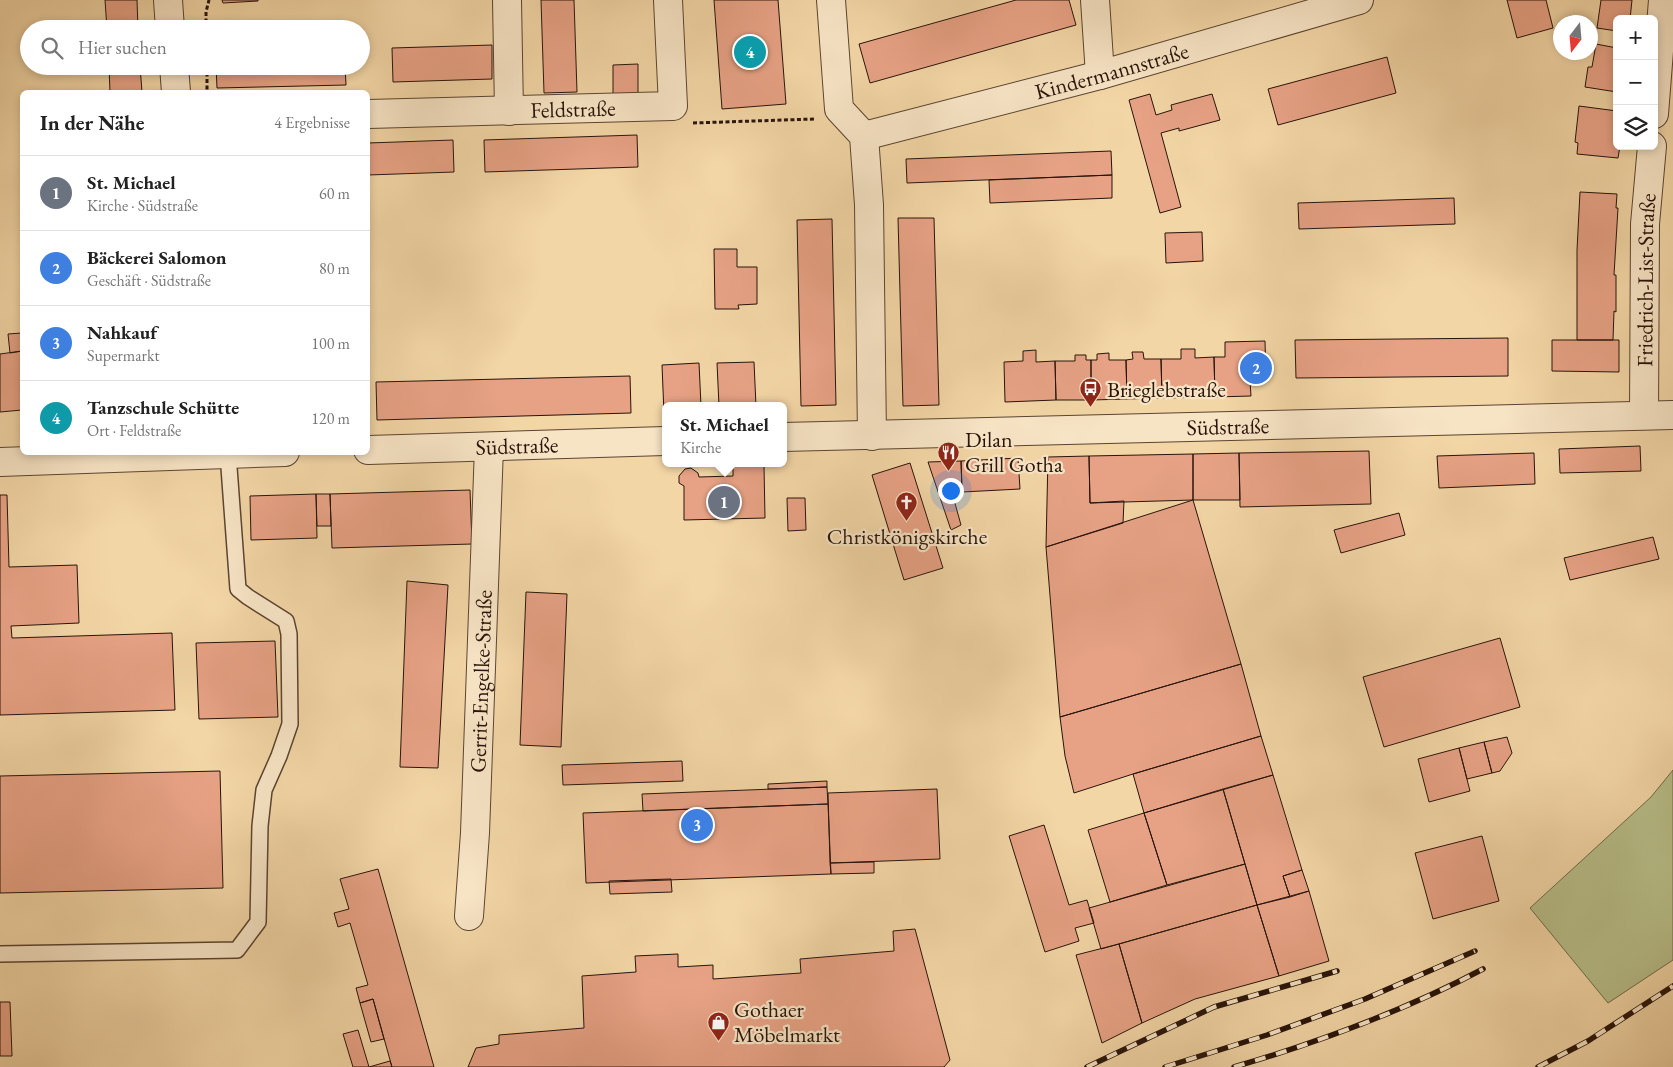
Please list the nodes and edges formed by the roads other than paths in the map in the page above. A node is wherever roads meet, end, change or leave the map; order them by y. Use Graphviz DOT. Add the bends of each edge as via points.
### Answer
graph roads {
  1 [pos="168,0"];
  2 [pos="506,0"];
  3 [pos="668,0"];
  4 [pos="831,0"];
  5 [pos="1095,0"];
  6 [pos="1359,0"];
  7 [pos="1664,0"];
  8 [pos="169,20"];
  9 [pos="175,75"];
  10 [pos="1100,75"];
  11 [pos="176,90"];
  12 [pos="1655,105"];
  13 [pos="509,111"];
  14 [pos="370,114"];
  15 [pos="856,127"];
  16 [pos="1652,150"];
  17 [pos="1673,414"];
  18 [pos="1644,415"];
  19 [pos="872,436"];
  20 [pos="787,437"];
  21 [pos="662,441"];
  22 [pos="489,447"];
  23 [pos="370,450"];
  24 [pos="200,455"];
  25 [pos="228,455"];
  26 [pos="0,462"];
  27 [pos="469,916"];
  28 [pos="0,954"];
  1 -- 8 [label="street"];
  2 -- 13 [label="street"];
  3 -- 13 [label="street, Feldstraße" via="672,106"];
  4 -- 15 [label="street" via="839,109"];
  5 -- 10 [label="street"];
  6 -- 10 [label="street, Kindermannstraße"];
  7 -- 12 [label="street"];
  9 -- 11 [label="street"];
  10 -- 15 [label="street, Kindermannstraße"];
  13 -- 14 [label="street, Feldstraße"];
  15 -- 19 [label="street" via="868,205"];
  16 -- 18 [label="street, Friedrich-List-Straße" via="1645,224"];
  17 -- 18 [label="street, Südstraße"];
  18 -- 19 [label="street, Südstraße"];
  19 -- 20 [label="street, Südstraße"];
  21 -- 22 [label="street, Südstraße"];
  22 -- 23 [label="street, Südstraße"];
  22 -- 27 [label="street, Gerrit-Engelke-Straße"];
  24 -- 26 [label="street"];
  25 -- 28 [label="lane" via="238,589 286,622 289,634 290,724 264,790 258,922 237,950"];
}
